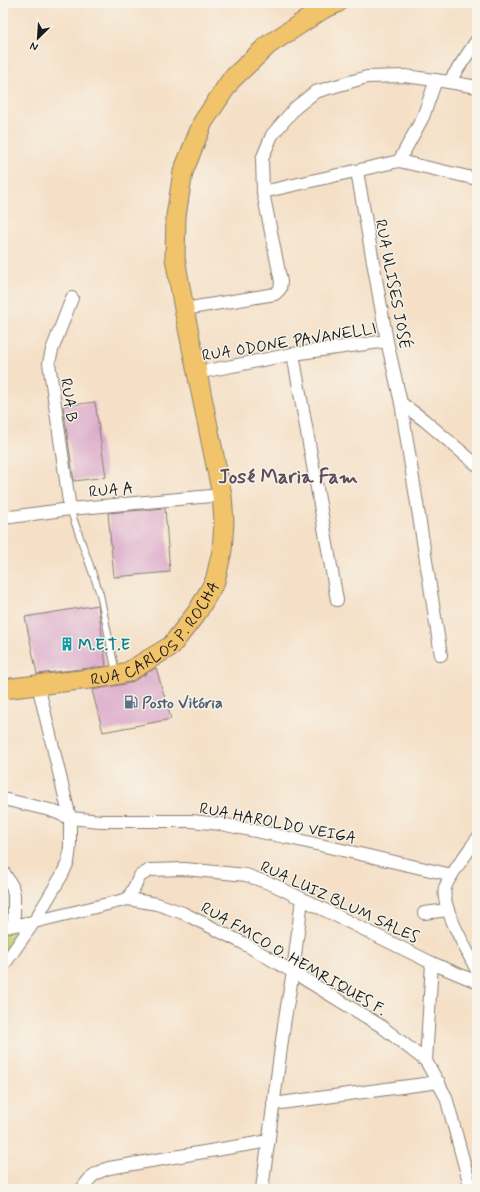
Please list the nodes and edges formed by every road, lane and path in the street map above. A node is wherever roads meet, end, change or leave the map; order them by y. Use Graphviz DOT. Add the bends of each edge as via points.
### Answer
graph roads {
  1 [pos="337,3"];
  2 [pos="477,40"];
  3 [pos="436,80"];
  4 [pos="449,82"];
  5 [pos="477,87"];
  6 [pos="399,161"];
  7 [pos="357,171"];
  8 [pos="477,179"];
  9 [pos="263,192"];
  10 [pos="72,298"];
  11 [pos="184,309"];
  12 [pos="387,341"];
  13 [pos="293,354"];
  14 [pos="196,373"];
  15 [pos="401,403"];
  16 [pos="477,465"];
  17 [pos="222,495"];
  18 [pos="70,509"];
  19 [pos="3,518"];
  20 [pos="337,600"];
  21 [pos="441,655"];
  22 [pos="116,675"];
  23 [pos="38,684"];
  24 [pos="3,689"];
  25 [pos="3,799"];
  26 [pos="70,818"];
  27 [pos="477,839"];
  28 [pos="3,871"];
  29 [pos="452,876"];
  30 [pos="128,899"];
  31 [pos="302,899"];
  32 [pos="448,910"];
  33 [pos="424,914"];
  34 [pos="34,922"];
  35 [pos="8,925"];
  36 [pos="432,963"];
  37 [pos="3,966"];
  38 [pos="477,971"];
  39 [pos="293,972"];
  40 [pos="477,982"];
  41 [pos="426,1061"];
  42 [pos="439,1082"];
  43 [pos="273,1104"];
  44 [pos="269,1141"];
  45 [pos="82,1189"];
  46 [pos="262,1189"];
  47 [pos="471,1189"];
  1 -- 11 [label="main road, RUA CARLOS P. ROCHA" via="323,9 268,45 232,80 203,122 183,172 176,216 175,258"];
  2 -- 4 [label="street"];
  3 -- 4 [label="street"];
  3 -- 6 [label="street" via="423,117"];
  3 -- 9 [label="street" via="405,76 367,76 315,92 295,108 272,135 262,159"];
  4 -- 5 [label="street"];
  6 -- 7 [label="street"];
  6 -- 8 [label="street"];
  7 -- 9 [label="street"];
  7 -- 12 [label="street, RUA ULISES JOSÉ"];
  9 -- 11 [label="street" via="281,282 280,289 276,294"];
  10 -- 18 [label="street, RUA B" via="49,363"];
  11 -- 14 [label="main road, RUA CARLOS P. ROCHA"];
  12 -- 13 [label="street, RUA ODONE PAVANELLI"];
  12 -- 15 [label="street, RUA ULISES JOSÉ"];
  13 -- 14 [label="street, RUA ODONE PAVANELLI"];
  13 -- 20 [label="street"];
  14 -- 17 [label="main road, RUA CARLOS P. ROCHA"];
  15 -- 16 [label="street"];
  15 -- 21 [label="street, RUA ULISES JOSÉ"];
  17 -- 18 [label="street, RUA A"];
  17 -- 22 [label="main road, RUA CARLOS P. ROCHA" via="222,551 214,581 198,611 171,646 128,672"];
  18 -- 19 [label="street, RUA A"];
  18 -- 22 [label="lane" via="100,594"];
  22 -- 23 [label="main road, RUA CARLOS P. ROCHA"];
  23 -- 24 [label="main road, RUA CARLOS P. ROCHA"];
  23 -- 26 [label="street"];
  25 -- 26 [label="street, RUA HAROLDO VEIGA" via="50,810"];
  26 -- 29 [label="street, RUA HAROLDO VEIGA" via="221,824"];
  26 -- 34 [label="street" via="68,862"];
  27 -- 29 [label="street"];
  28 -- 35 [label="street" via="14,895"];
  29 -- 32 [label="street" via="445,886 444,896"];
  30 -- 31 [label="street, RUA LUIZ BLUM SALES" via="140,876 150,870 185,869 246,875"];
  30 -- 34 [label="street, RUA FMCO O. HEMRIQUES F."];
  30 -- 39 [label="street, RUA FMCO O. HEMRIQUES F." via="157,904 183,913"];
  31 -- 36 [label="street, RUA LUIZ BLUM SALES"];
  31 -- 39 [label="street"];
  32 -- 33 [label="street"];
  32 -- 38 [label="street"];
  34 -- 35 [label="street, RUA FMCO O. HEMRIQUES F."];
  34 -- 37 [label="street"];
  36 -- 40 [label="street, RUA LUIZ BLUM SALES"];
  36 -- 41 [label="street"];
  39 -- 41 [label="street, RUA FMCO O. HEMRIQUES F." via="381,1026"];
  39 -- 43 [label="street"];
  41 -- 42 [label="street, RUA FMCO O. HEMRIQUES F."];
  42 -- 43 [label="street"];
  42 -- 47 [label="street, RUA FMCO O. HEMRIQUES F." via="446,1097"];
  43 -- 44 [label="street"];
  44 -- 45 [label="street" via="109,1168 90,1177"];
  44 -- 46 [label="street"];
}
